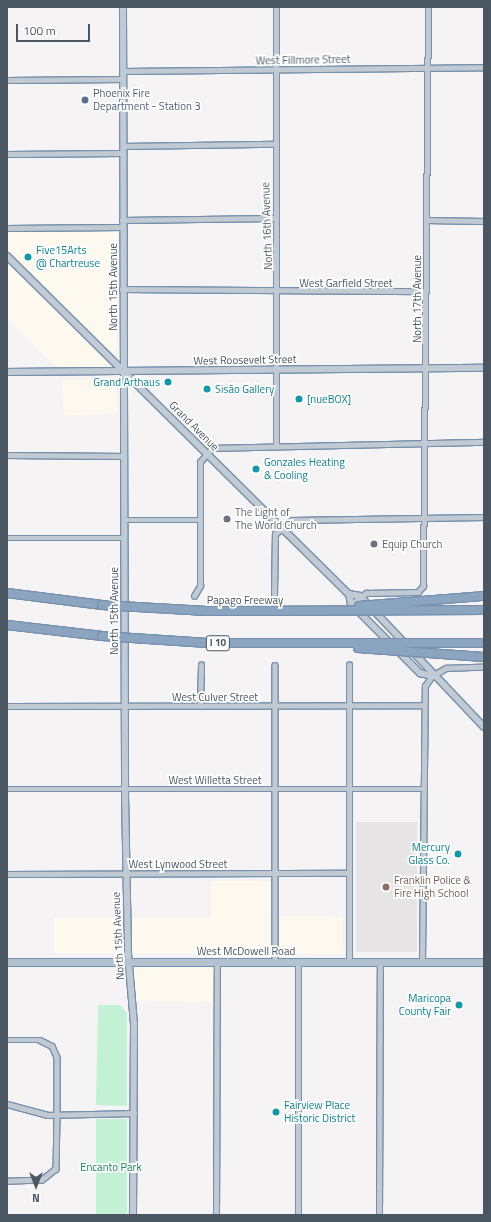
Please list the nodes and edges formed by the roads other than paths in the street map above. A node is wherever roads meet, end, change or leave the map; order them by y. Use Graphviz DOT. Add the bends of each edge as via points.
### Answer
graph roads {
  1 [pos="123,7"];
  2 [pos="276,7"];
  3 [pos="428,7"];
  4 [pos="484,67"];
  5 [pos="427,68"];
  6 [pos="276,69"];
  7 [pos="123,71"];
  8 [pos="123,79"];
  9 [pos="7,80"];
  10 [pos="275,144"];
  11 [pos="123,146"];
  12 [pos="123,153"];
  13 [pos="7,154"];
  14 [pos="276,218"];
  15 [pos="426,220"];
  16 [pos="484,221"];
  17 [pos="122,224"];
  18 [pos="7,228"];
  19 [pos="7,256"];
  20 [pos="277,288"];
  21 [pos="122,289"];
  22 [pos="426,291"];
  23 [pos="426,368"];
  24 [pos="484,368"];
  25 [pos="277,370"];
  26 [pos="124,371"];
  27 [pos="7,372"];
  28 [pos="484,442"];
  29 [pos="425,443"];
  30 [pos="276,446"];
  31 [pos="207,453"];
  32 [pos="7,455"];
  33 [pos="124,456"];
  34 [pos="484,517"];
  35 [pos="424,518"];
  36 [pos="125,520"];
  37 [pos="200,520"];
  38 [pos="281,526"];
  39 [pos="7,538"];
  40 [pos="124,538"];
  41 [pos="7,593"];
  42 [pos="349,594"];
  43 [pos="274,595"];
  44 [pos="194,596"];
  45 [pos="360,596"];
  46 [pos="484,596"];
  47 [pos="7,597"];
  48 [pos="53,599"];
  49 [pos="351,604"];
  50 [pos="325,610"];
  51 [pos="484,610"];
  52 [pos="7,625"];
  53 [pos="484,643"];
  54 [pos="334,644"];
  55 [pos="484,658"];
  56 [pos="200,665"];
  57 [pos="274,665"];
  58 [pos="349,665"];
  59 [pos="484,667"];
  60 [pos="432,676"];
  61 [pos="423,705"];
  62 [pos="7,706"];
  63 [pos="124,706"];
  64 [pos="200,706"];
  65 [pos="275,706"];
  66 [pos="349,706"];
  67 [pos="484,727"];
  68 [pos="7,789"];
  69 [pos="125,789"];
  70 [pos="275,789"];
  71 [pos="349,789"];
  72 [pos="423,789"];
  73 [pos="275,873"];
  74 [pos="349,873"];
  75 [pos="7,874"];
  76 [pos="126,874"];
  77 [pos="128,961"];
  78 [pos="7,962"];
  79 [pos="217,962"];
  80 [pos="275,962"];
  81 [pos="298,962"];
  82 [pos="349,962"];
  83 [pos="380,962"];
  84 [pos="422,962"];
  85 [pos="484,962"];
  86 [pos="7,1040"];
  87 [pos="7,1104"];
  88 [pos="134,1113"];
  89 [pos="58,1114"];
  90 [pos="7,1181"];
  91 [pos="133,1215"];
  92 [pos="216,1215"];
  93 [pos="298,1215"];
  94 [pos="379,1215"];
  1 -- 7 [label="street, North 15th Avenue"];
  2 -- 6 [label="street, North 16th Avenue"];
  3 -- 5 [label="street, North 17th Avenue"];
  4 -- 5 [label="street, West Fillmore Street"];
  5 -- 6 [label="street, West Fillmore Street"];
  5 -- 15 [label="street, North 17th Avenue"];
  6 -- 7 [label="street, West Fillmore Street"];
  6 -- 10 [label="street, North 16th Avenue"];
  7 -- 8 [label="street, North 15th Avenue"];
  8 -- 9 [label="street"];
  8 -- 11 [label="street, North 15th Avenue"];
  10 -- 11 [label="street"];
  10 -- 14 [label="street, North 16th Avenue"];
  11 -- 12 [label="street, North 15th Avenue"];
  12 -- 13 [label="street"];
  12 -- 17 [label="street, North 15th Avenue"];
  14 -- 17 [label="street"];
  14 -- 20 [label="street, North 16th Avenue"];
  15 -- 16 [label="street"];
  15 -- 22 [label="street, North 17th Avenue"];
  17 -- 18 [label="street"];
  17 -- 21 [label="street, North 15th Avenue"];
  19 -- 26 [label="street, Grand Avenue"];
  20 -- 21 [label="street, West Garfield Street"];
  20 -- 22 [label="street, West Garfield Street" via="300,293"];
  20 -- 25 [label="street, North 16th Avenue"];
  21 -- 26 [label="street, North 15th Avenue"];
  22 -- 23 [label="street, North 17th Avenue"];
  23 -- 24 [label="street, West Roosevelt Street"];
  23 -- 25 [label="street, West Roosevelt Street"];
  23 -- 29 [label="street, North 17th Avenue"];
  25 -- 26 [label="street, West Roosevelt Street"];
  25 -- 30 [label="street, North 16th Avenue"];
  26 -- 27 [label="street, West Roosevelt Street"];
  26 -- 31 [label="street, Grand Avenue"];
  26 -- 33 [label="street, North 15th Avenue"];
  28 -- 29 [label="street"];
  29 -- 30 [label="street"];
  29 -- 35 [label="street, North 17th Avenue"];
  30 -- 31 [label="street" via="215,446"];
  31 -- 37 [label="street" via="200,462"];
  31 -- 38 [label="street, Grand Avenue"];
  32 -- 33 [label="street"];
  33 -- 36 [label="street, North 15th Avenue"];
  34 -- 35 [label="street"];
  35 -- 38 [label="street" via="292,520"];
  35 -- 45 [label="street, North 17th Avenue" via="423,590"];
  36 -- 37 [label="street"];
  36 -- 40 [label="street, North 15th Avenue"];
  37 -- 44 [label="street" via="200,586"];
  38 -- 42 [label="street, Grand Avenue"];
  38 -- 43 [label="street" via="274,534"];
  39 -- 40 [label="street"];
  40 -- 63 [label="street, North 15th Avenue"];
  41 -- 48 [label="highway, Papago Freeway"];
  42 -- 45 [label="street"];
  42 -- 49 [label="street"];
  45 -- 49 [label="street"];
  45 -- 60 [label="street" via="429,665"];
  46 -- 50 [label="highway, bridge"];
  47 -- 48 [label="highway"];
  48 -- 50 [label="highway, Papago Freeway, bridge" via="102,605 207,611"];
  49 -- 60 [label="street" via="420,673"];
  50 -- 51 [label="highway, Papago Freeway, bridge"];
  52 -- 54 [label="highway, I 10, bridge" via="102,636 208,643"];
  53 -- 54 [label="highway, I 10, bridge"];
  54 -- 55 [label="highway, bridge" via="381,651"];
  56 -- 64 [label="street"];
  57 -- 65 [label="street"];
  58 -- 66 [label="street"];
  59 -- 60 [label="street" via="446,668"];
  60 -- 61 [label="street" via="424,686"];
  60 -- 67 [label="street"];
  61 -- 66 [label="street, West Culver Street"];
  61 -- 72 [label="street"];
  62 -- 63 [label="street, West Culver Street"];
  63 -- 64 [label="street, West Culver Street"];
  63 -- 69 [label="street, North 15th Avenue"];
  64 -- 65 [label="street, West Culver Street"];
  65 -- 66 [label="street, West Culver Street"];
  65 -- 70 [label="street"];
  66 -- 71 [label="street"];
  68 -- 69 [label="street, West Willetta Street"];
  69 -- 70 [label="street, West Willetta Street"];
  69 -- 76 [label="street, North 15th Avenue"];
  70 -- 71 [label="street, West Willetta Street"];
  70 -- 73 [label="street"];
  71 -- 72 [label="street, West Willetta Street"];
  71 -- 74 [label="street"];
  72 -- 84 [label="street"];
  73 -- 74 [label="street, West Lynwood Street"];
  73 -- 76 [label="street, West Lynwood Street"];
  73 -- 80 [label="street"];
  74 -- 82 [label="street"];
  75 -- 76 [label="street, West Lynwood Street"];
  76 -- 77 [label="street, North 15th Avenue"];
  77 -- 78 [label="main road, West McDowell Road"];
  77 -- 79 [label="main road, West McDowell Road"];
  77 -- 88 [label="street, North 15th Avenue" via="134,1024"];
  79 -- 80 [label="main road, West McDowell Road"];
  79 -- 92 [label="street"];
  80 -- 81 [label="main road, West McDowell Road"];
  81 -- 82 [label="main road, West McDowell Road"];
  81 -- 93 [label="street"];
  82 -- 83 [label="main road, West McDowell Road"];
  83 -- 84 [label="main road, West McDowell Road"];
  83 -- 94 [label="street"];
  84 -- 85 [label="main road, West McDowell Road"];
  86 -- 89 [label="street" via="40,1040 52,1046 57,1057"];
  87 -- 89 [label="street" via="38,1114"];
  88 -- 89 [label="street"];
  88 -- 91 [label="street, North 15th Avenue"];
  89 -- 90 [label="street" via="56,1169 42,1180"];
}
